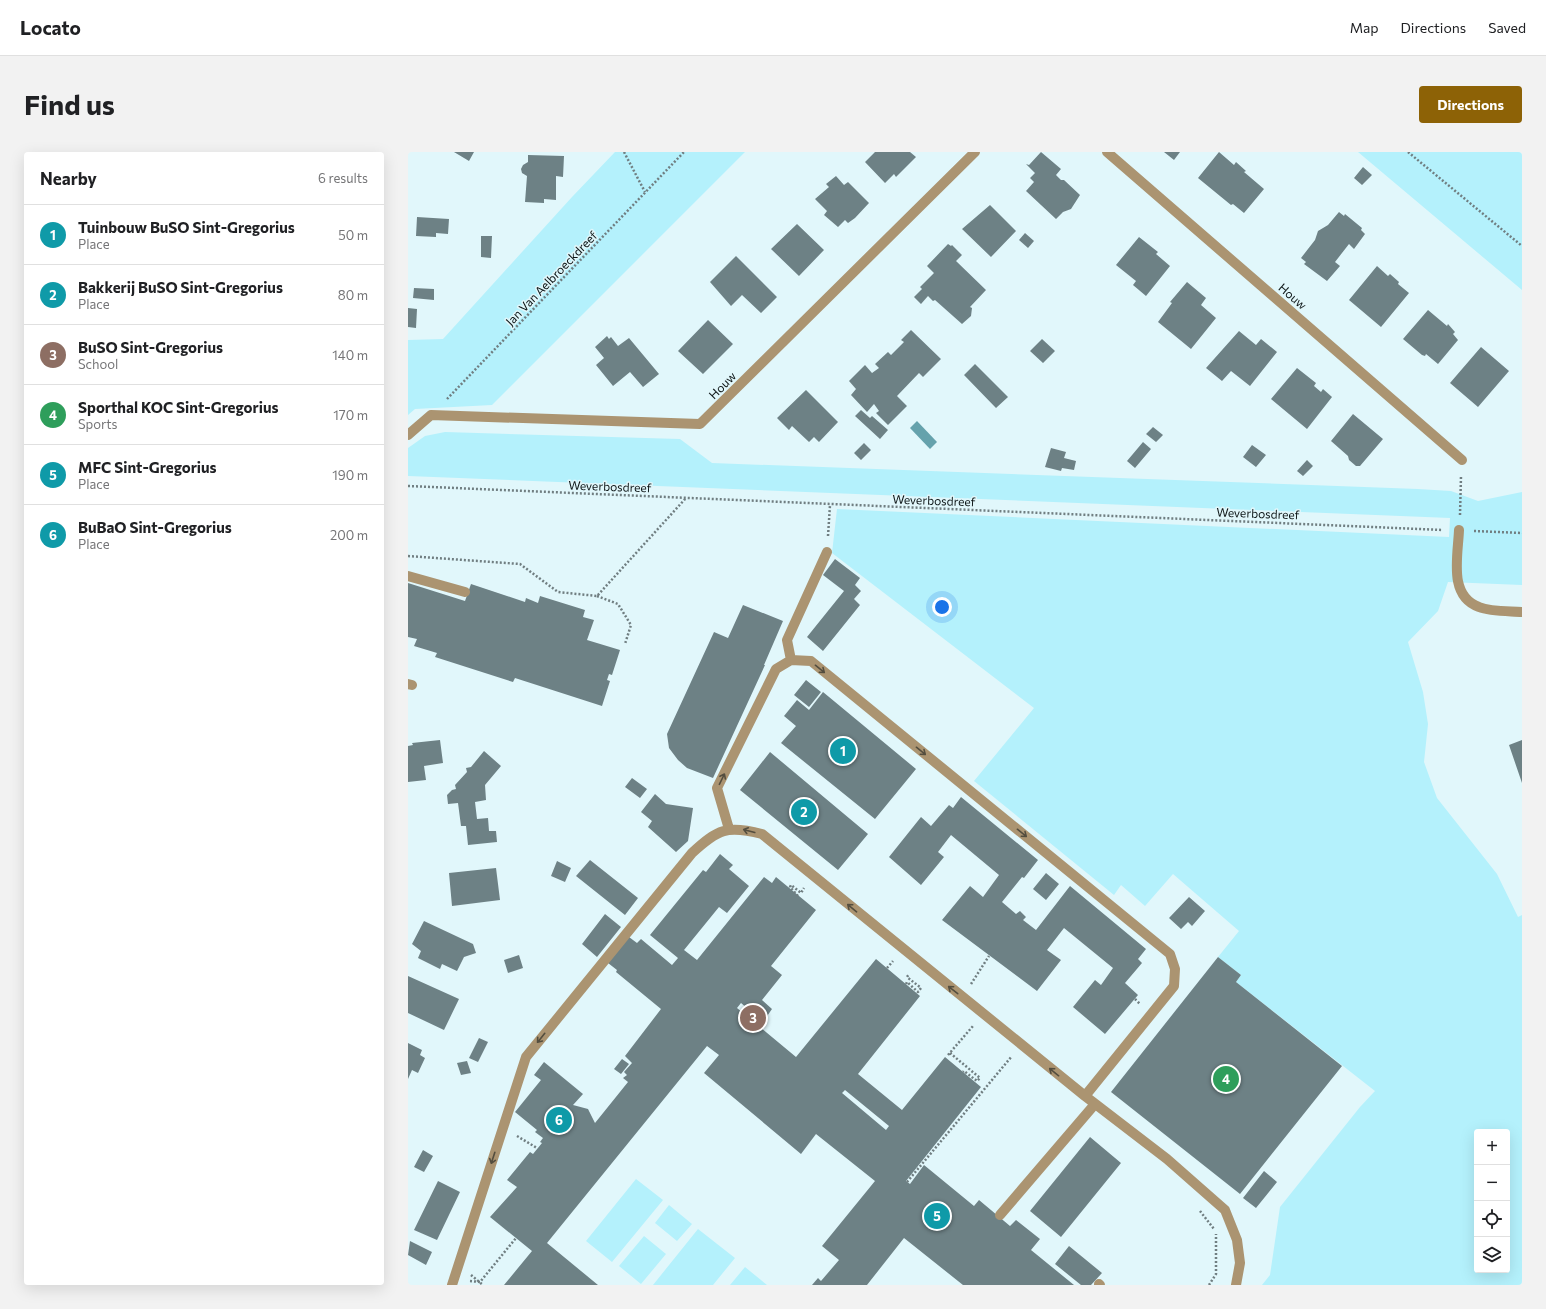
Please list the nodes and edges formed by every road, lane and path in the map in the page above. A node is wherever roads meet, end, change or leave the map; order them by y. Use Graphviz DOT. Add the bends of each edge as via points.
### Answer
graph roads {
  1 [pos="624,152"];
  2 [pos="684,152"];
  3 [pos="975,152"];
  4 [pos="1107,152"];
  5 [pos="1408,152"];
  6 [pos="645,193"];
  7 [pos="1522,246"];
  8 [pos="431,416"];
  9 [pos="408,435"];
  10 [pos="1462,460"];
  11 [pos="408,486"];
  12 [pos="686,498"];
  13 [pos="830,505"];
  14 [pos="1459,530"];
  15 [pos="1522,533"];
  16 [pos="827,552"];
  17 [pos="408,556"];
  18 [pos="408,576"];
  19 [pos="465,592"];
  20 [pos="597,596"];
  21 [pos="1522,612"];
  22 [pos="625,644"];
  23 [pos="791,660"];
  24 [pos="729,829"];
  25 [pos="989,956"];
  26 [pos="907,977"];
  27 [pos="906,984"];
  28 [pos="962,997"];
  29 [pos="757,1017"];
  30 [pos="753,1022"];
  31 [pos="975,1024"];
  32 [pos="1013,1055"];
  33 [pos="963,1072"];
  34 [pos="1085,1096"];
  35 [pos="1095,1104"];
  36 [pos="513,1134"];
  37 [pos="537,1148"];
  38 [pos="908,1182"];
  39 [pos="1000,1215"];
  40 [pos="516,1238"];
  41 [pos="452,1285"];
  42 [pos="466,1285"];
  43 [pos="1236,1285"];
  1 -- 6 [label="path"];
  2 -- 6 [label="path, Jan Van Aelbroeckdreef"];
  3 -- 8 [label="street, Houw" via="700,424"];
  4 -- 10 [label="street, Houw"];
  5 -- 7 [label="path"];
  6 -- 8 [label="path, Jan Van Aelbroeckdreef"];
  8 -- 9 [label="street"];
  10 -- 14 [label="path"];
  11 -- 12 [label="path, Weverbosdreef"];
  12 -- 13 [label="path, Weverbosdreef"];
  12 -- 20 [label="path"];
  13 -- 14 [label="path, Weverbosdreef"];
  13 -- 16 [label="path"];
  14 -- 15 [label="path, Weverbosdreef"];
  14 -- 21 [label="street" via="1456,579 1459,590 1468,601 1480,608"];
  16 -- 23 [label="street" via="787,640"];
  17 -- 20 [label="path" via="520,564 558,592"];
  18 -- 19 [label="street"];
  20 -- 22 [label="path" via="618,604 631,625"];
  24 -- 23 [label="street, one-way" via="717,788 776,669"];
  23 -- 34 [label="street, one-way" via="811,662 1170,954 1175,969 1174,986"];
  28 -- 24 [label="street, one-way" via="762,834"];
  24 -- 41 [label="street, one-way" via="708,839 692,853 526,1057"];
  25 -- 28 [label="path"];
  26 -- 27 [label="path" via="921,988 918,992"];
  34 -- 28 [label="street, one-way"];
  29 -- 30 [label="path"];
  31 -- 33 [label="path" via="949,1054 980,1078 977,1081"];
  32 -- 38 [label="path"];
  34 -- 35 [label="street"];
  35 -- 39 [label="street"];
  35 -- 43 [label="street" via="1167,1159 1225,1210 1237,1240 1240,1263"];
  36 -- 37 [label="path"];
  40 -- 42 [label="path" via="480,1282 470,1280"];
}
